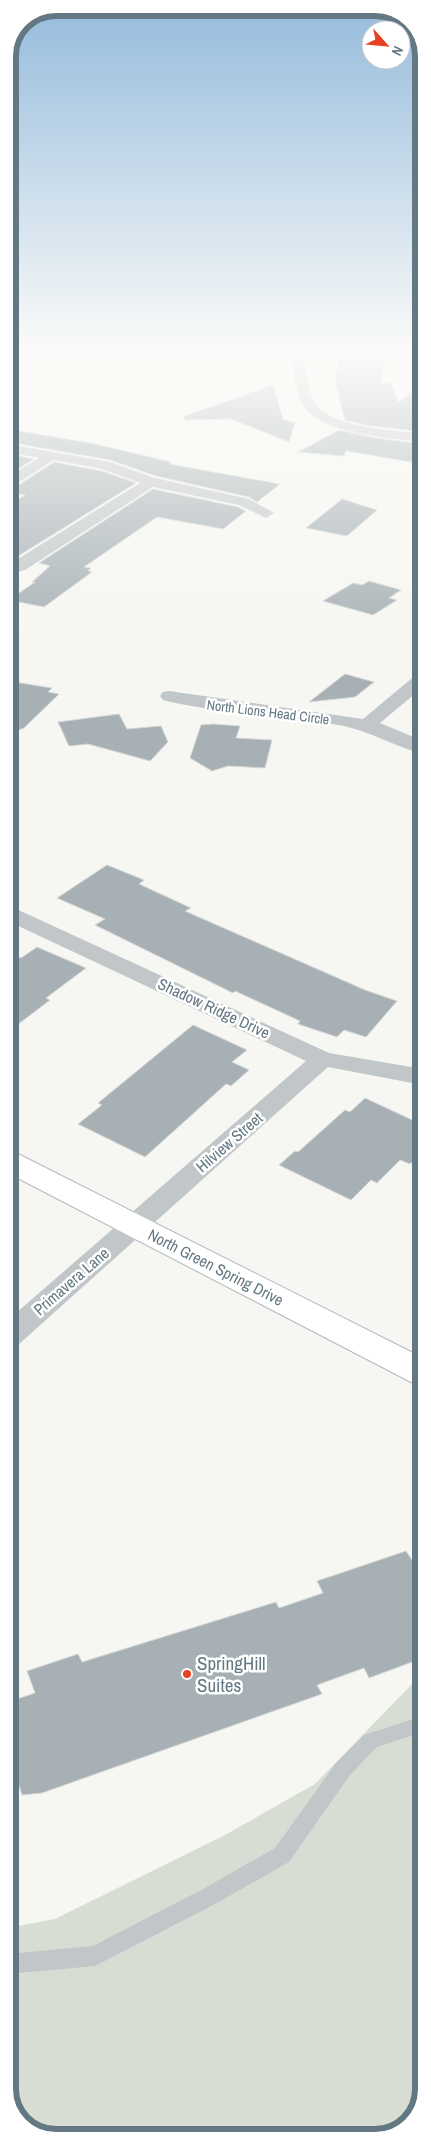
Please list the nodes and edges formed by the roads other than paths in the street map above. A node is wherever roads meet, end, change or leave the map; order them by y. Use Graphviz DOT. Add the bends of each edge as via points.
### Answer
graph roads {
  1 [pos="20,450"];
  2 [pos="53,456"];
  3 [pos="16,478"];
  4 [pos="151,482"];
  5 [pos="266,513"];
  6 [pos="16,568"];
  7 [pos="414,685"];
  8 [pos="168,696"];
  9 [pos="367,725"];
  10 [pos="414,744"];
  11 [pos="16,918"];
  12 [pos="323,1059"];
  13 [pos="415,1075"];
  14 [pos="17,1165"];
  15 [pos="134,1225"];
  16 [pos="17,1329"];
  17 [pos="415,1369"];
  18 [pos="415,1727"];
  19 [pos="17,1963"];
  1 -- 2 [label="street"];
  2 -- 3 [label="street"];
  2 -- 4 [label="street" via="105,465"];
  4 -- 5 [label="street" via="244,502"];
  4 -- 6 [label="street"];
  7 -- 9 [label="street"];
  8 -- 9 [label="street, North Lions Head Circle" via="209,705"];
  9 -- 10 [label="street, North Lions Head Circle"];
  11 -- 12 [label="street, Shadow Ridge Drive"];
  12 -- 13 [label="street, Shadow Ridge Drive"];
  12 -- 15 [label="street, Hilview Street"];
  14 -- 15 [label="main road, North Green Spring Drive"];
  15 -- 16 [label="street, Primavera Lane"];
  15 -- 17 [label="main road, North Green Spring Drive"];
  18 -- 19 [label="lane" via="371,1741 343,1769 282,1855 94,1956"];
}
